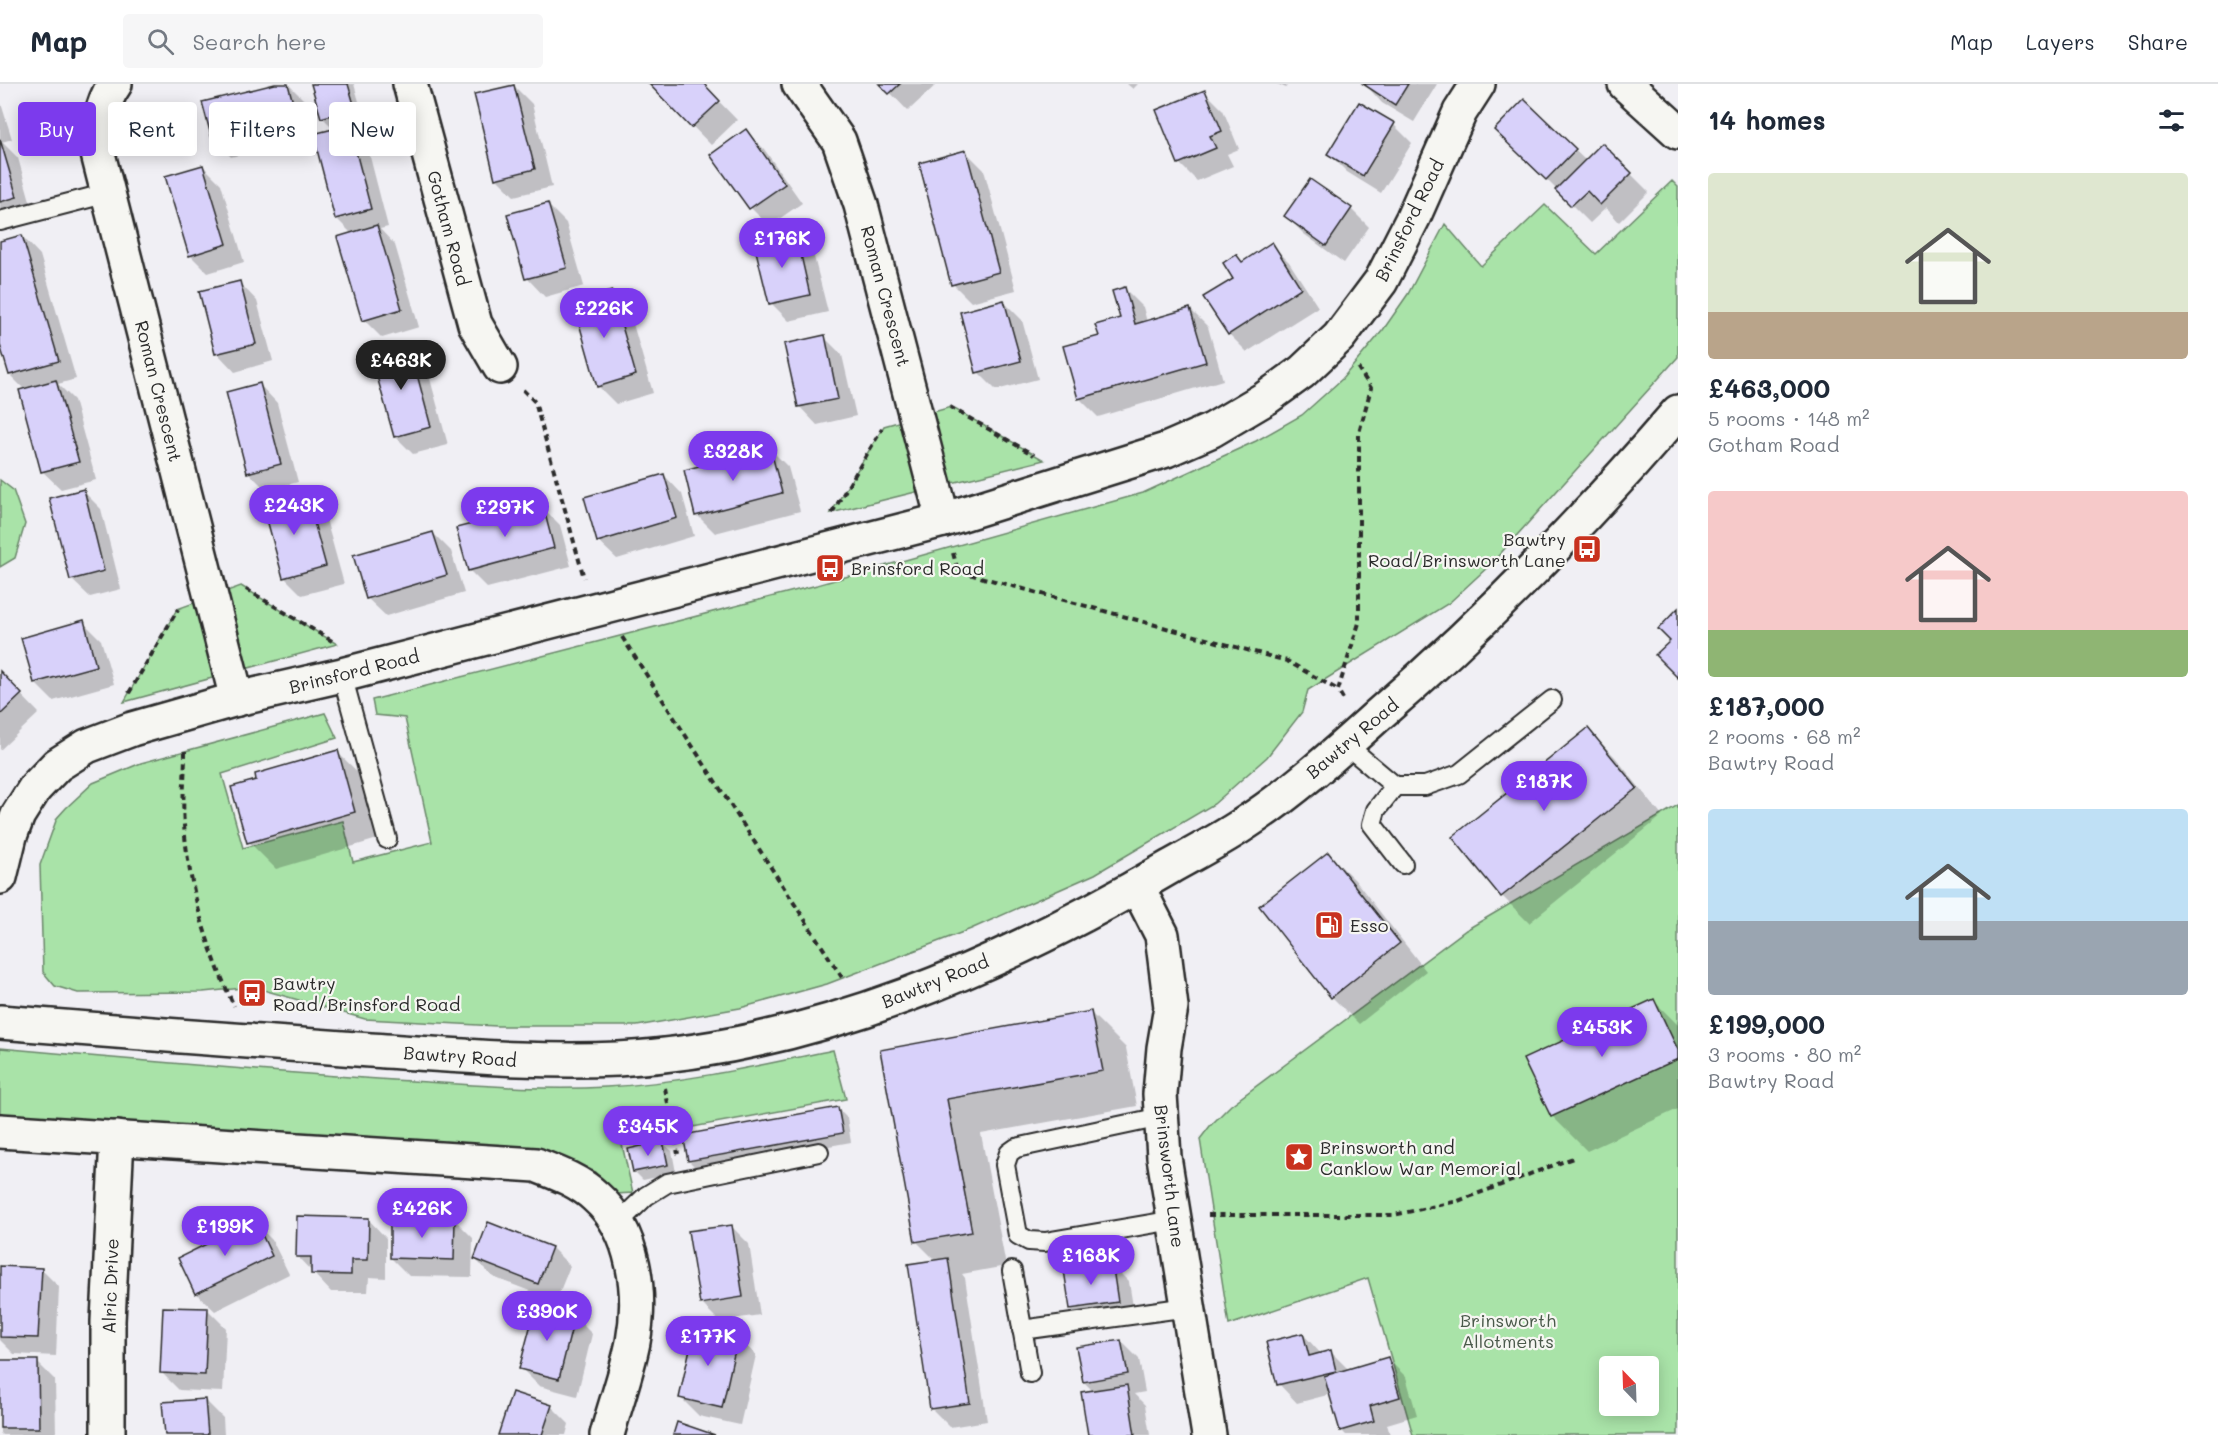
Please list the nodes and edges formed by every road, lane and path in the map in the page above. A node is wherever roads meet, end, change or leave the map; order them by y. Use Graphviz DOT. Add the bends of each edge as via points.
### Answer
graph roads {
  1 [pos="115,84"];
  2 [pos="410,84"];
  3 [pos="799,84"];
  4 [pos="1478,84"];
  5 [pos="1633,87"];
  6 [pos="1678,132"];
  7 [pos="108,193"];
  8 [pos="0,222"];
  9 [pos="1339,337"];
  10 [pos="500,367"];
  11 [pos="1678,412"];
  12 [pos="943,520"];
  13 [pos="204,564"];
  14 [pos="603,608"];
  15 [pos="375,666"];
  16 [pos="342,675"];
  17 [pos="1338,690"];
  18 [pos="237,699"];
  19 [pos="1552,700"];
  20 [pos="185,715"];
  21 [pos="1353,738"];
  22 [pos="102,741"];
  23 [pos="1395,786"];
  24 [pos="5,833"];
  25 [pos="387,839"];
  26 [pos="1403,864"];
  27 [pos="0,876"];
  28 [pos="1137,886"];
  29 [pos="863,1010"];
  30 [pos="0,1022"];
  31 [pos="250,1042"];
  32 [pos="658,1055"];
  33 [pos="1161,1117"];
  34 [pos="0,1131"];
  35 [pos="117,1138"];
  36 [pos="819,1152"];
  37 [pos="1573,1158"];
  38 [pos="682,1179"];
  39 [pos="1174,1220"];
  40 [pos="618,1223"];
  41 [pos="1012,1271"];
  42 [pos="1188,1307"];
  43 [pos="1022,1330"];
  44 [pos="1030,1373"];
  45 [pos="108,1435"];
  46 [pos="607,1435"];
  47 [pos="1209,1435"];
  1 -- 7 [label="street, Roman Crescent" via="99,121 97,150"];
  2 -- 10 [label="street, Gotham Road" via="475,324"];
  3 -- 12 [label="street, Roman Crescent" via="839,141 861,205"];
  4 -- 9 [label="street, Brinsford Road" via="1460,112 1381,281"];
  5 -- 6 [label="street"];
  7 -- 8 [label="lane"];
  7 -- 13 [label="street, Roman Crescent"];
  9 -- 12 [label="street, Brinsford Road" via="1302,372 1212,430 1166,450"];
  9 -- 17 [label="path" via="1371,388 1359,433 1359,623"];
  10 -- 14 [label="path" via="534,402 584,579"];
  11 -- 21 [label="street, Bawtry Road" via="1514,591"];
  12 -- 14 [label="street, Brinsford Road"];
  12 -- 17 [label="path" via="958,572 1287,661"];
  13 -- 15 [label="path"];
  13 -- 18 [label="street, Roman Crescent"];
  13 -- 22 [label="path"];
  14 -- 15 [label="street, Brinsford Road"];
  14 -- 29 [label="path"];
  15 -- 16 [label="street, Brinsford Road"];
  16 -- 18 [label="street, Brinsford Road"];
  16 -- 25 [label="lane"];
  17 -- 21 [label="path"];
  18 -- 20 [label="street, Brinsford Road"];
  19 -- 23 [label="lane" via="1459,774 1425,786"];
  20 -- 22 [label="street, Brinsford Road"];
  20 -- 31 [label="path" via="184,823 189,868 214,963"];
  21 -- 23 [label="lane"];
  21 -- 28 [label="street, Bawtry Road" via="1246,823"];
  22 -- 24 [label="street, Brinsford Road" via="57,765 35,788"];
  23 -- 26 [label="lane" via="1376,810 1372,824"];
  24 -- 27 [label="street, Brinsford Road"];
  28 -- 29 [label="street, Bawtry Road" via="1079,918 940,982"];
  28 -- 33 [label="street, Brinsworth Lane" via="1162,935 1171,1007 1164,1048"];
  29 -- 32 [label="street, Bawtry Road" via="759,1038"];
  30 -- 31 [label="street, Bawtry Road"];
  31 -- 32 [label="street, Bawtry Road" via="521,1060"];
  32 -- 38 [label="path"];
  33 -- 39 [label="street, Brinsworth Lane"];
  33 -- 39 [label="lane" via="1016,1148 1009,1153 1005,1165 1018,1235 1029,1241 1045,1242"];
  34 -- 35 [label="street"];
  35 -- 40 [label="street" via="536,1165 571,1179 597,1197"];
  35 -- 45 [label="street, Alric Drive" via="108,1321"];
  36 -- 38 [label="lane"];
  37 -- 39 [label="path" via="1458,1201 1394,1215 1212,1214"];
  38 -- 40 [label="lane" via="646,1196"];
  39 -- 42 [label="street, Brinsworth Lane"];
  40 -- 46 [label="street" via="632,1261 636,1298 633,1341"];
  41 -- 43 [label="lane"];
  42 -- 43 [label="lane"];
  42 -- 47 [label="street, Brinsworth Lane"];
  43 -- 44 [label="lane"];
}
